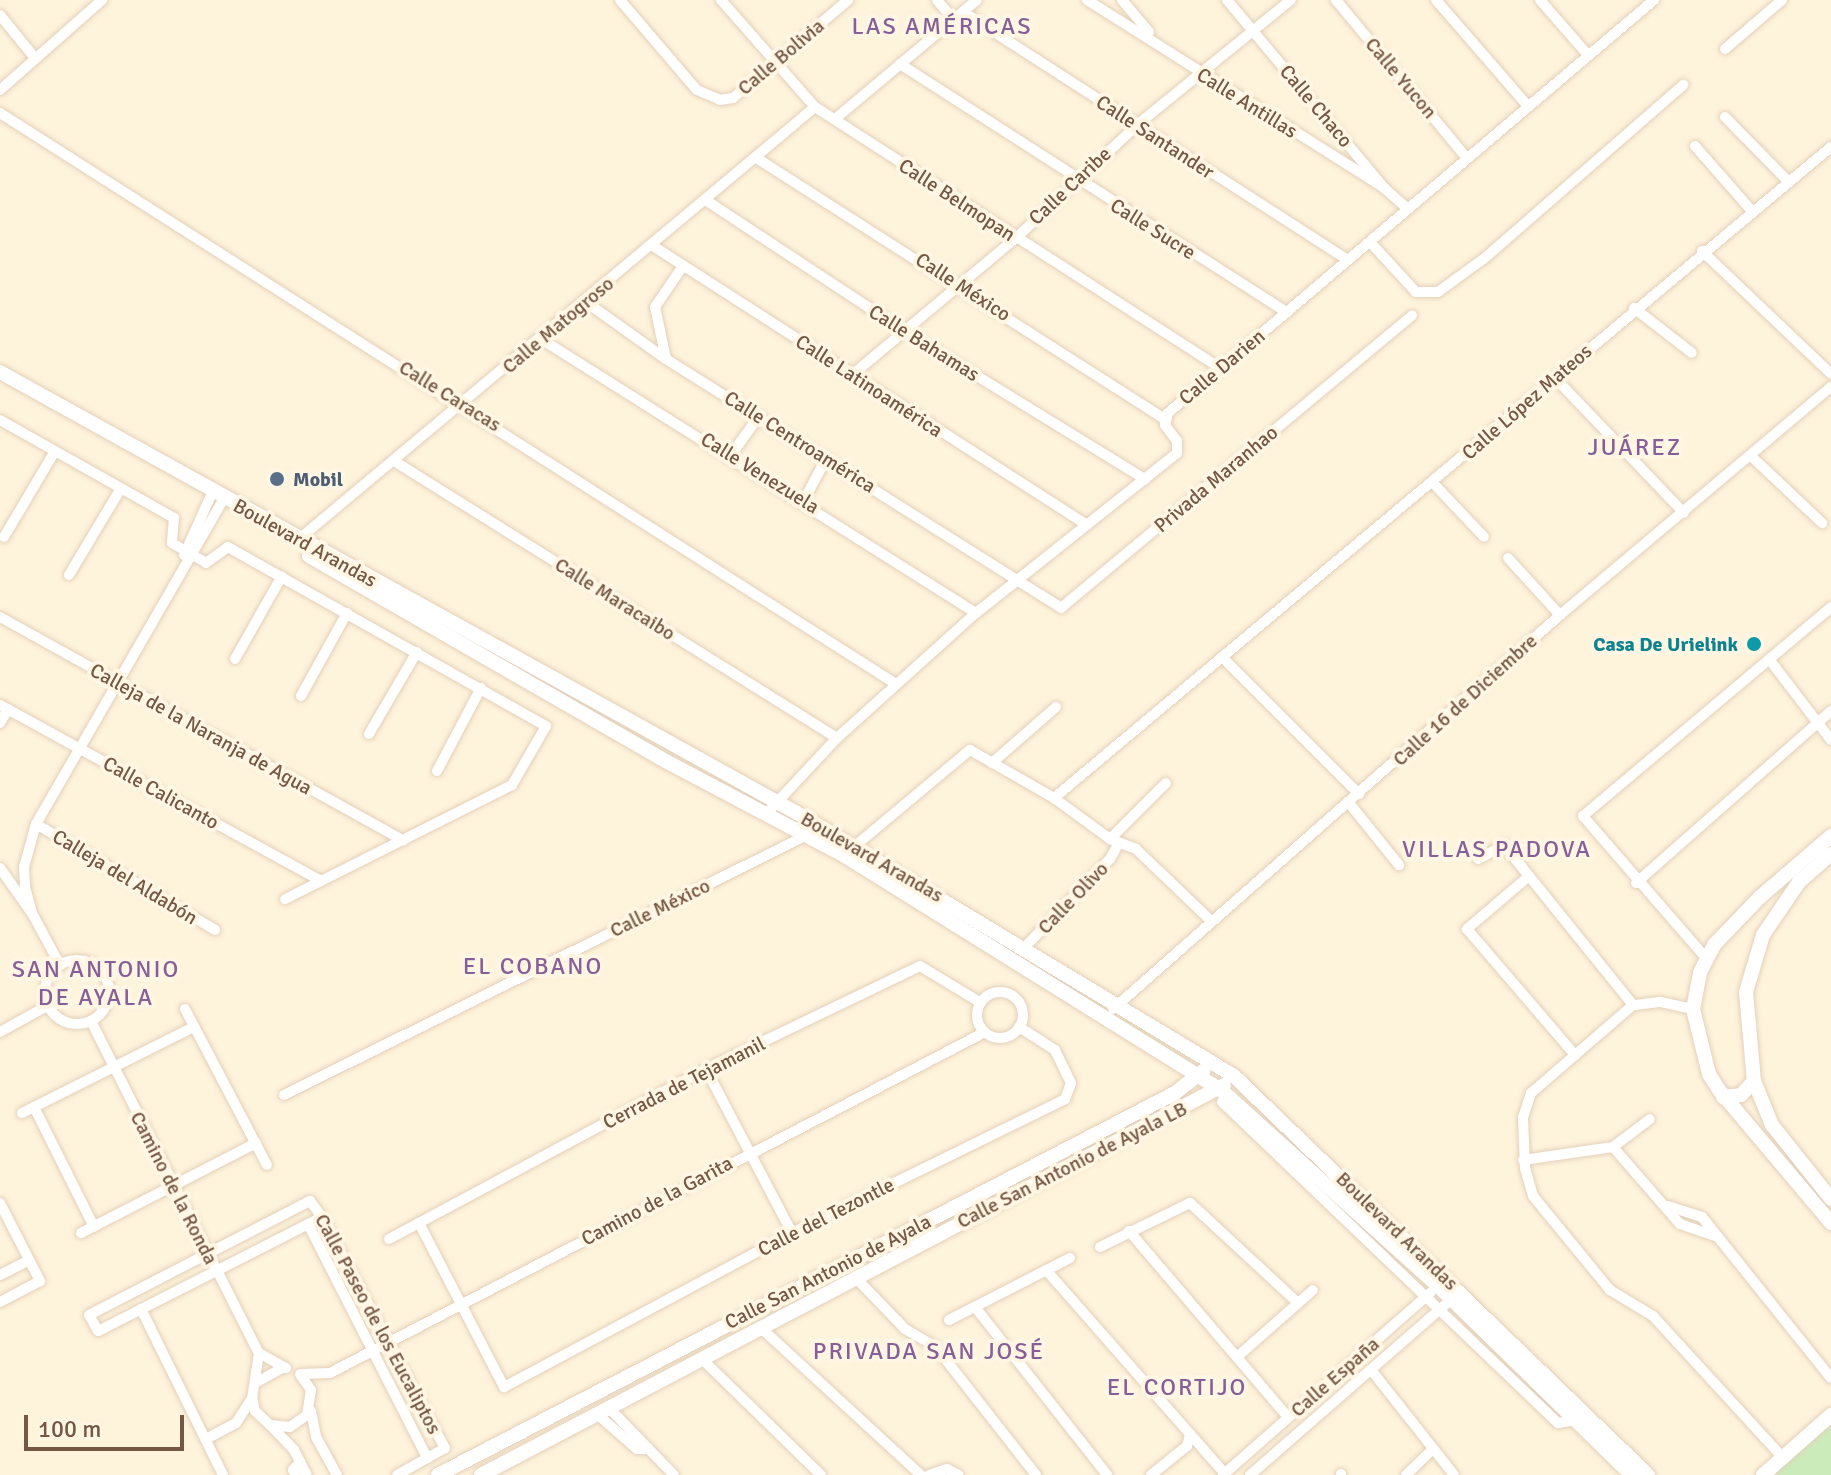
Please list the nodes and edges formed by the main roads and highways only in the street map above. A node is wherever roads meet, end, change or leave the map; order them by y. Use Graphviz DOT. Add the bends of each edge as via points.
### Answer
graph roads {
  1 [pos="0,372"];
  2 [pos="0,379"];
  3 [pos="216,498"];
  4 [pos="771,808"];
  5 [pos="1831,836"];
  6 [pos="849,851"];
  7 [pos="1831,854"];
  8 [pos="1739,918"];
  9 [pos="1763,935"];
  10 [pos="1160,1055"];
  11 [pos="1211,1061"];
  12 [pos="1199,1076"];
  13 [pos="1234,1076"];
  14 [pos="1754,1081"];
  15 [pos="1175,1093"];
  16 [pos="1221,1096"];
  17 [pos="1723,1097"];
  18 [pos="1279,1141"];
  19 [pos="1285,1161"];
  20 [pos="1831,1199"];
  21 [pos="1831,1223"];
  22 [pos="887,1242"];
  23 [pos="895,1257"];
  24 [pos="1437,1287"];
  25 [pos="794,1289"];
  26 [pos="1451,1300"];
  27 [pos="802,1306"];
  28 [pos="565,1409"];
  29 [pos="1831,1415"];
  30 [pos="573,1427"];
  31 [pos="438,1475"];
  32 [pos="481,1475"];
  33 [pos="1632,1475"];
  34 [pos="1648,1475"];
  35 [pos="1763,1475"];
  1 -- 3 [label="main road, Boulevard Arandas"];
  2 -- 3 [label="main road, Boulevard Arandas"];
  3 -- 4 [label="main road, Boulevard Arandas" via="299,539"];
  3 -- 4 [label="main road, Boulevard Arandas" via="660,758"];
  4 -- 6 [label="main road, Boulevard Arandas" via="807,834"];
  4 -- 6 [label="main road, Boulevard Arandas" via="821,827"];
  5 -- 8 [label="main road"];
  6 -- 10 [label="main road, Boulevard Arandas"];
  6 -- 11 [label="main road, Boulevard Arandas"];
  7 -- 9 [label="main road" via="1799,882"];
  8 -- 9 [label="main road"];
  8 -- 17 [label="main road" via="1706,958 1693,1009 1709,1074"];
  9 -- 14 [label="main road" via="1746,992"];
  10 -- 12 [label="main road, Boulevard Arandas"];
  10 -- 15 [label="main road" via="1174,1071"];
  11 -- 12 [label="main road, Calle San Antonio de Ayala"];
  11 -- 13 [label="main road, Boulevard Arandas"];
  12 -- 15 [label="main road, Calle San Antonio de Ayala"];
  12 -- 16 [label="main road, Boulevard Arandas"];
  13 -- 16 [label="main road, Calle San Antonio de Ayala LB"];
  13 -- 24 [label="main road, Boulevard Arandas"];
  14 -- 17 [label="main road" via="1741,1095"];
  14 -- 20 [label="main road" via="1772,1125"];
  15 -- 22 [label="main road, Calle San Antonio de Ayala"];
  16 -- 18 [label="main road, Boulevard Arandas"];
  16 -- 23 [label="main road, Calle San Antonio de Ayala LB" via="1202,1098"];
  17 -- 21 [label="main road"];
  18 -- 19 [label="main road"];
  18 -- 24 [label="main road, Boulevard Arandas"];
  22 -- 23 [label="main road"];
  22 -- 25 [label="main road, Calle San Antonio de Ayala"];
  23 -- 27 [label="main road, Calle San Antonio de Ayala LB"];
  24 -- 26 [label="main road, Boulevard Arandas"];
  25 -- 27 [label="main road"];
  25 -- 28 [label="main road, Calle San Antonio de Ayala"];
  26 -- 33 [label="main road, Boulevard Arandas"];
  26 -- 34 [label="main road, Boulevard Arandas"];
  27 -- 30 [label="main road, Calle San Antonio de Ayala LB"];
  28 -- 30 [label="main road"];
  28 -- 31 [label="main road, Calle San Antonio de Ayala"];
  29 -- 35 [label="main road"];
  30 -- 32 [label="main road, Calle San Antonio de Ayala LB"];
}
